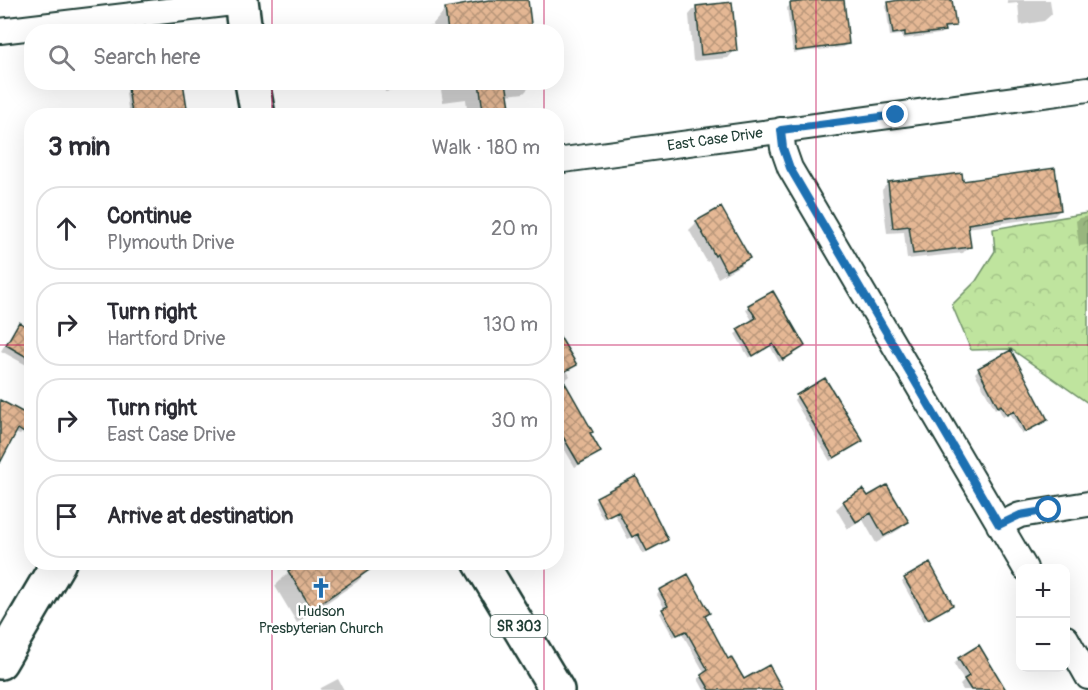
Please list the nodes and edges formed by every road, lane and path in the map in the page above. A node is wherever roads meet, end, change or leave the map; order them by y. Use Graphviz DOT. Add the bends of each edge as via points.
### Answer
graph roads {
  1 [pos="242,11"];
  2 [pos="85,24"];
  3 [pos="24,29"];
  4 [pos="0,31"];
  5 [pos="1088,89"];
  6 [pos="253,90"];
  7 [pos="257,108"];
  8 [pos="781,130"];
  9 [pos="564,160"];
  10 [pos="1088,504"];
  11 [pos="999,525"];
  12 [pos="1023,564"];
  13 [pos="54,570"];
  14 [pos="485,570"];
  15 [pos="1070,646"];
  16 [pos="0,662"];
  17 [pos="1088,677"];
  18 [pos="557,690"];
  1 -- 2 [label="street"];
  3 -- 4 [label="street"];
  5 -- 8 [label="street, East Case Drive"];
  6 -- 7 [label="main road"];
  8 -- 9 [label="street, East Case Drive"];
  8 -- 11 [label="street" via="790,168"];
  10 -- 11 [label="street" via="1020,515"];
  11 -- 12 [label="street"];
  13 -- 16 [label="main road"];
  14 -- 18 [label="main road, SR 303"];
  15 -- 17 [label="street"];
}
